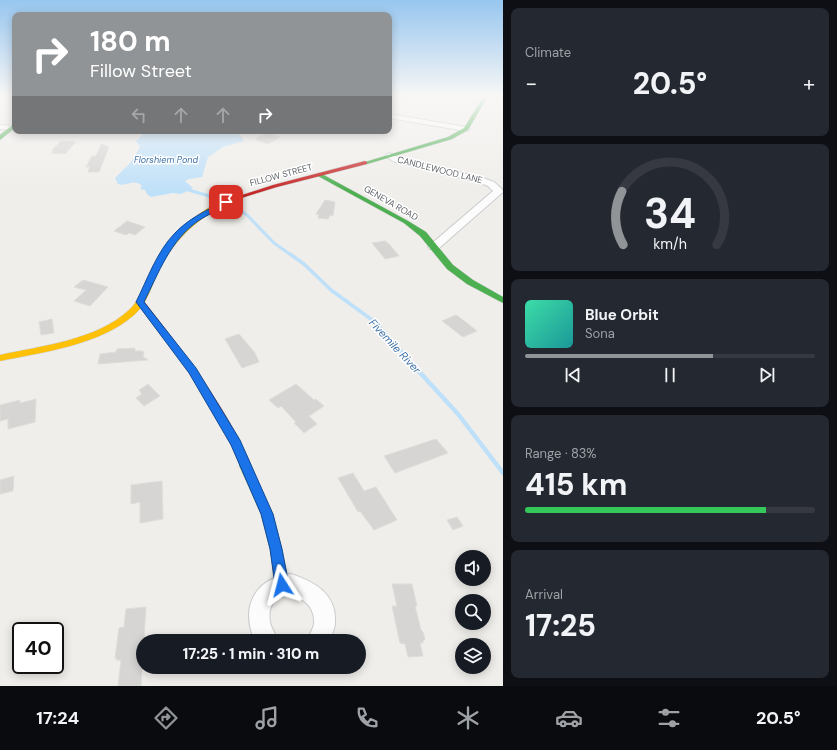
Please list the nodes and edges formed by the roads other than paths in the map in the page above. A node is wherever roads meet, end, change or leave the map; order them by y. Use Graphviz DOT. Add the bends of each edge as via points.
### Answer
graph roads {
  1 [pos="12,128"];
  2 [pos="460,128"];
  3 [pos="466,129"];
  4 [pos="0,138"];
  5 [pos="388,156"];
  6 [pos="320,175"];
  7 [pos="434,247"];
  8 [pos="503,300"];
  9 [pos="140,302"];
  10 [pos="0,358"];
  11 [pos="282,585"];
  12 [pos="264,634"];
  13 [pos="322,634"];
  1 -- 4 [label="main road"];
  2 -- 3 [label="street"];
  3 -- 5 [label="main road, FILLOW STREET" via="450,138"];
  5 -- 6 [label="main road, FILLOW STREET"];
  5 -- 7 [label="street, CANDLEWOOD LANE" via="480,180 491,184 499,191"];
  6 -- 7 [label="main road, GENEVA ROAD" via="406,222 423,234"];
  6 -- 9 [label="main road, FILLOW STREET" via="226,202 190,224 177,234 168,247"];
  7 -- 8 [label="main road, GENEVA ROAD" via="450,267 470,282"];
  9 -- 10 [label="main road, FILLOW STREET" via="116,322 88,336"];
  9 -- 11 [label="main road" via="193,371 236,443 267,514"];
  11 -- 12 [label="street" via="268,594 260,608 260,626"];
  11 -- 13 [label="street" via="298,585 316,598 322,609 324,621"];
}
